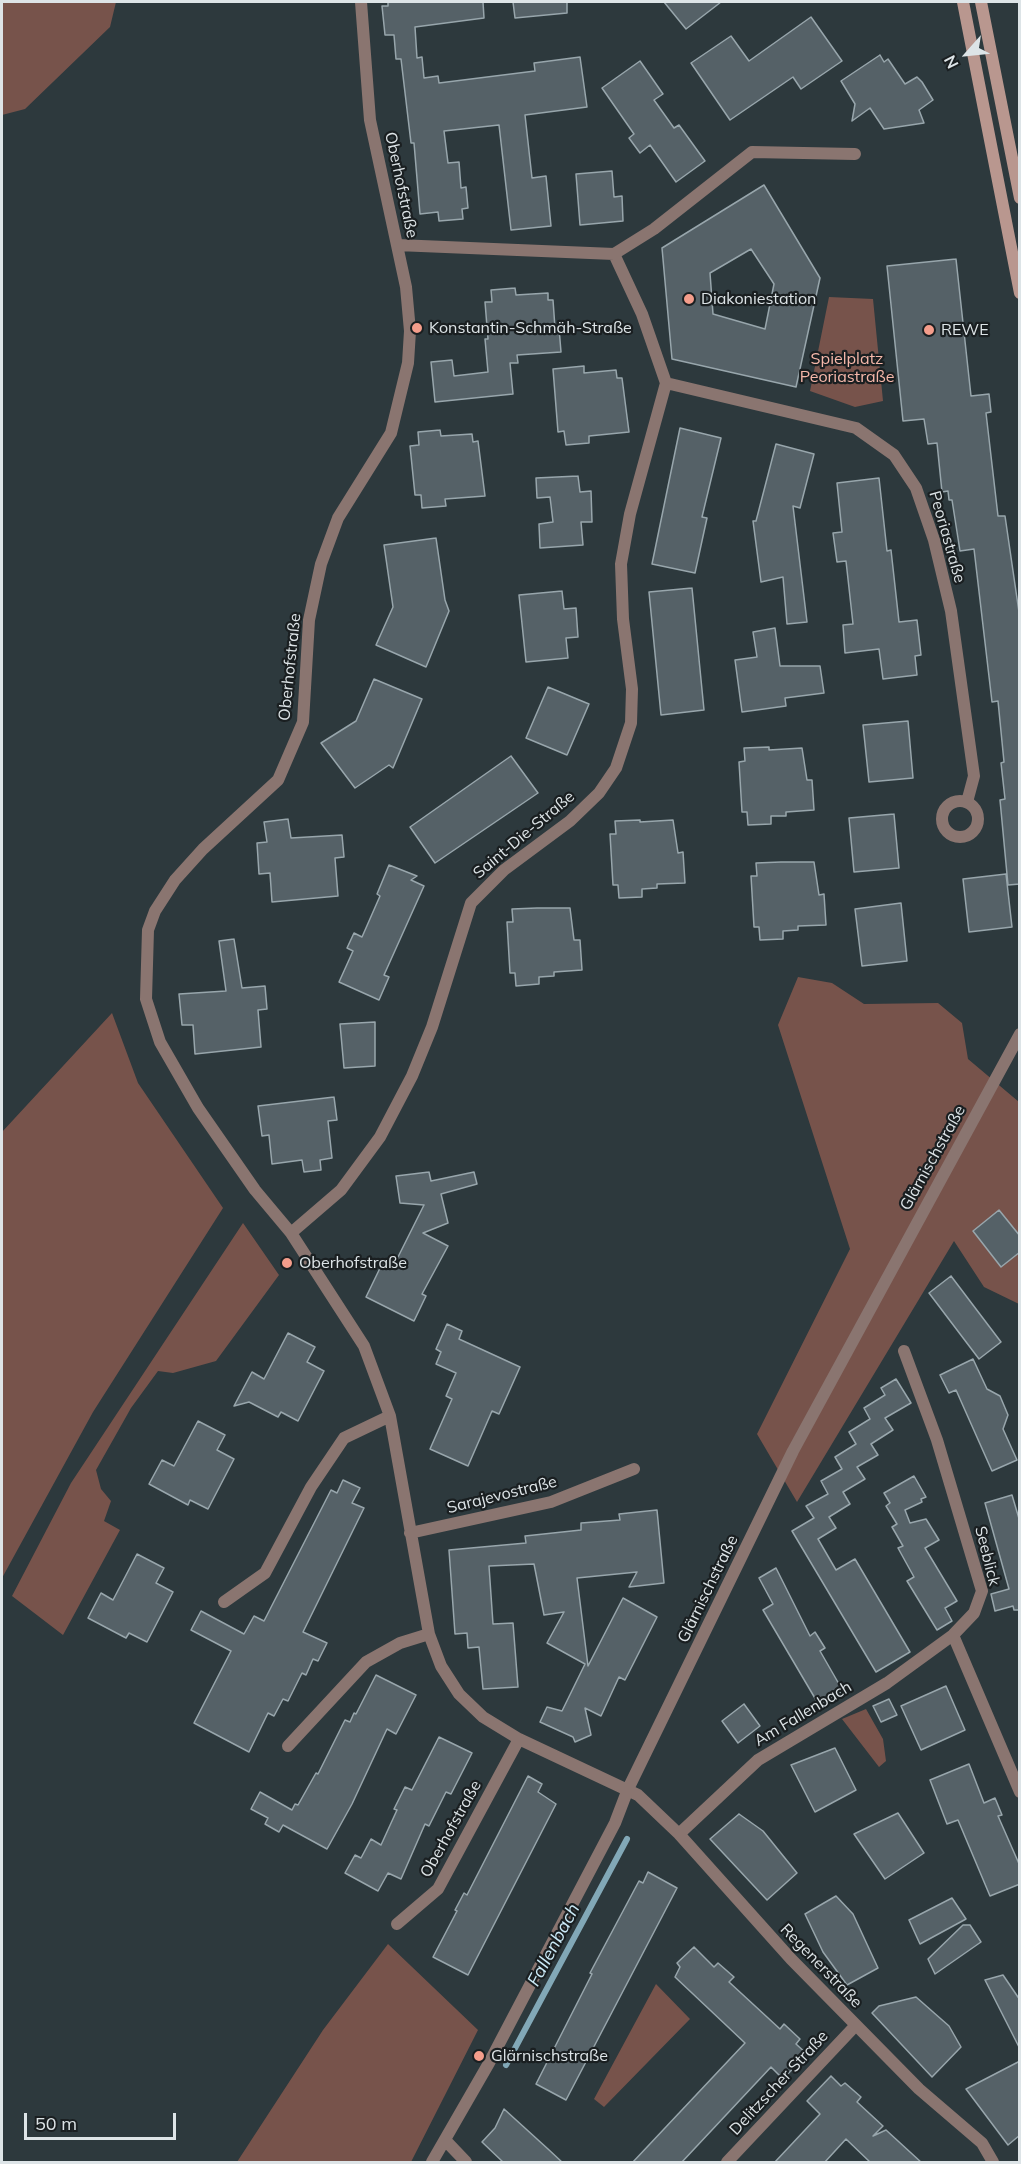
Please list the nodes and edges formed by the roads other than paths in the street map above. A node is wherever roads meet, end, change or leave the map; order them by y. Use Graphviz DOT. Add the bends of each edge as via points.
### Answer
graph roads {
  1 [pos="361,2"];
  2 [pos="963,2"];
  3 [pos="981,2"];
  4 [pos="855,154"];
  5 [pos="1020,198"];
  6 [pos="1014,241"];
  7 [pos="397,245"];
  8 [pos="614,254"];
  9 [pos="1020,293"];
  10 [pos="666,383"];
  11 [pos="967,802"];
  12 [pos="1020,1034"];
  13 [pos="291,1233"];
  14 [pos="904,1351"];
  15 [pos="390,1416"];
  16 [pos="634,1469"];
  17 [pos="410,1533"];
  18 [pos="224,1602"];
  19 [pos="429,1634"];
  20 [pos="953,1635"];
  21 [pos="519,1739"];
  22 [pos="288,1746"];
  23 [pos="628,1789"];
  24 [pos="1020,1792"];
  25 [pos="679,1834"];
  26 [pos="397,1924"];
  27 [pos="856,2025"];
  28 [pos="446,2141"];
  29 [pos="432,2163"];
  30 [pos="466,2163"];
  31 [pos="727,2163"];
  32 [pos="993,2163"];
  1 -- 7 [label="street, Oberhofstraße" via="370,120"];
  2 -- 6 [label="main road"];
  3 -- 5 [label="main road"];
  4 -- 8 [label="street" via="752,152 654,229"];
  6 -- 9 [label="main road"];
  7 -- 8 [label="street"];
  7 -- 13 [label="street, Oberhofstraße" via="407,298 408,363 391,433 338,518 321,564 309,620 303,722 278,780 175,880 148,930 146,999 160,1042 221,1145"];
  8 -- 10 [label="street" via="642,314"];
  10 -- 11 [label="street, Peoriastraße" via="856,428 894,455 916,488 934,540 951,611 974,776"];
  10 -- 13 [label="street, Saint-Die-Straße" via="630,514 621,564 632,689 631,723 616,768 599,793 570,821 504,870 471,903 432,1027 380,1137 341,1190"];
  12 -- 23 [label="street, Glärnischstraße" via="794,1451"];
  13 -- 15 [label="street, Oberhofstraße" via="364,1346"];
  14 -- 20 [label="street, Seeblick" via="937,1440 982,1591 974,1613"];
  15 -- 17 [label="street, Oberhofstraße"];
  15 -- 18 [label="street" via="344,1438 311,1487 264,1574"];
  16 -- 17 [label="street, Sarajevostraße" via="551,1502"];
  17 -- 19 [label="street, Oberhofstraße"];
  19 -- 21 [label="street, Oberhofstraße" via="441,1666 459,1695 483,1717"];
  19 -- 22 [label="street" via="400,1643 366,1662"];
  20 -- 24 [label="street"];
  20 -- 25 [label="street, Am Fallenbach" via="887,1683 758,1760"];
  21 -- 23 [label="street, Oberhofstraße"];
  21 -- 26 [label="street, Oberhofstraße" via="438,1889"];
  23 -- 25 [label="street, Regenerstraße"];
  23 -- 28 [label="street, Glärnischstraße" via="615,1823"];
  25 -- 27 [label="street, Regenerstraße" via="772,1939"];
  27 -- 31 [label="street, Delitzscher Straße"];
  27 -- 32 [label="street, Regenerstraße" via="923,2093 982,2143"];
  28 -- 29 [label="street, Glärnischstraße"];
  28 -- 30 [label="street"];
}
